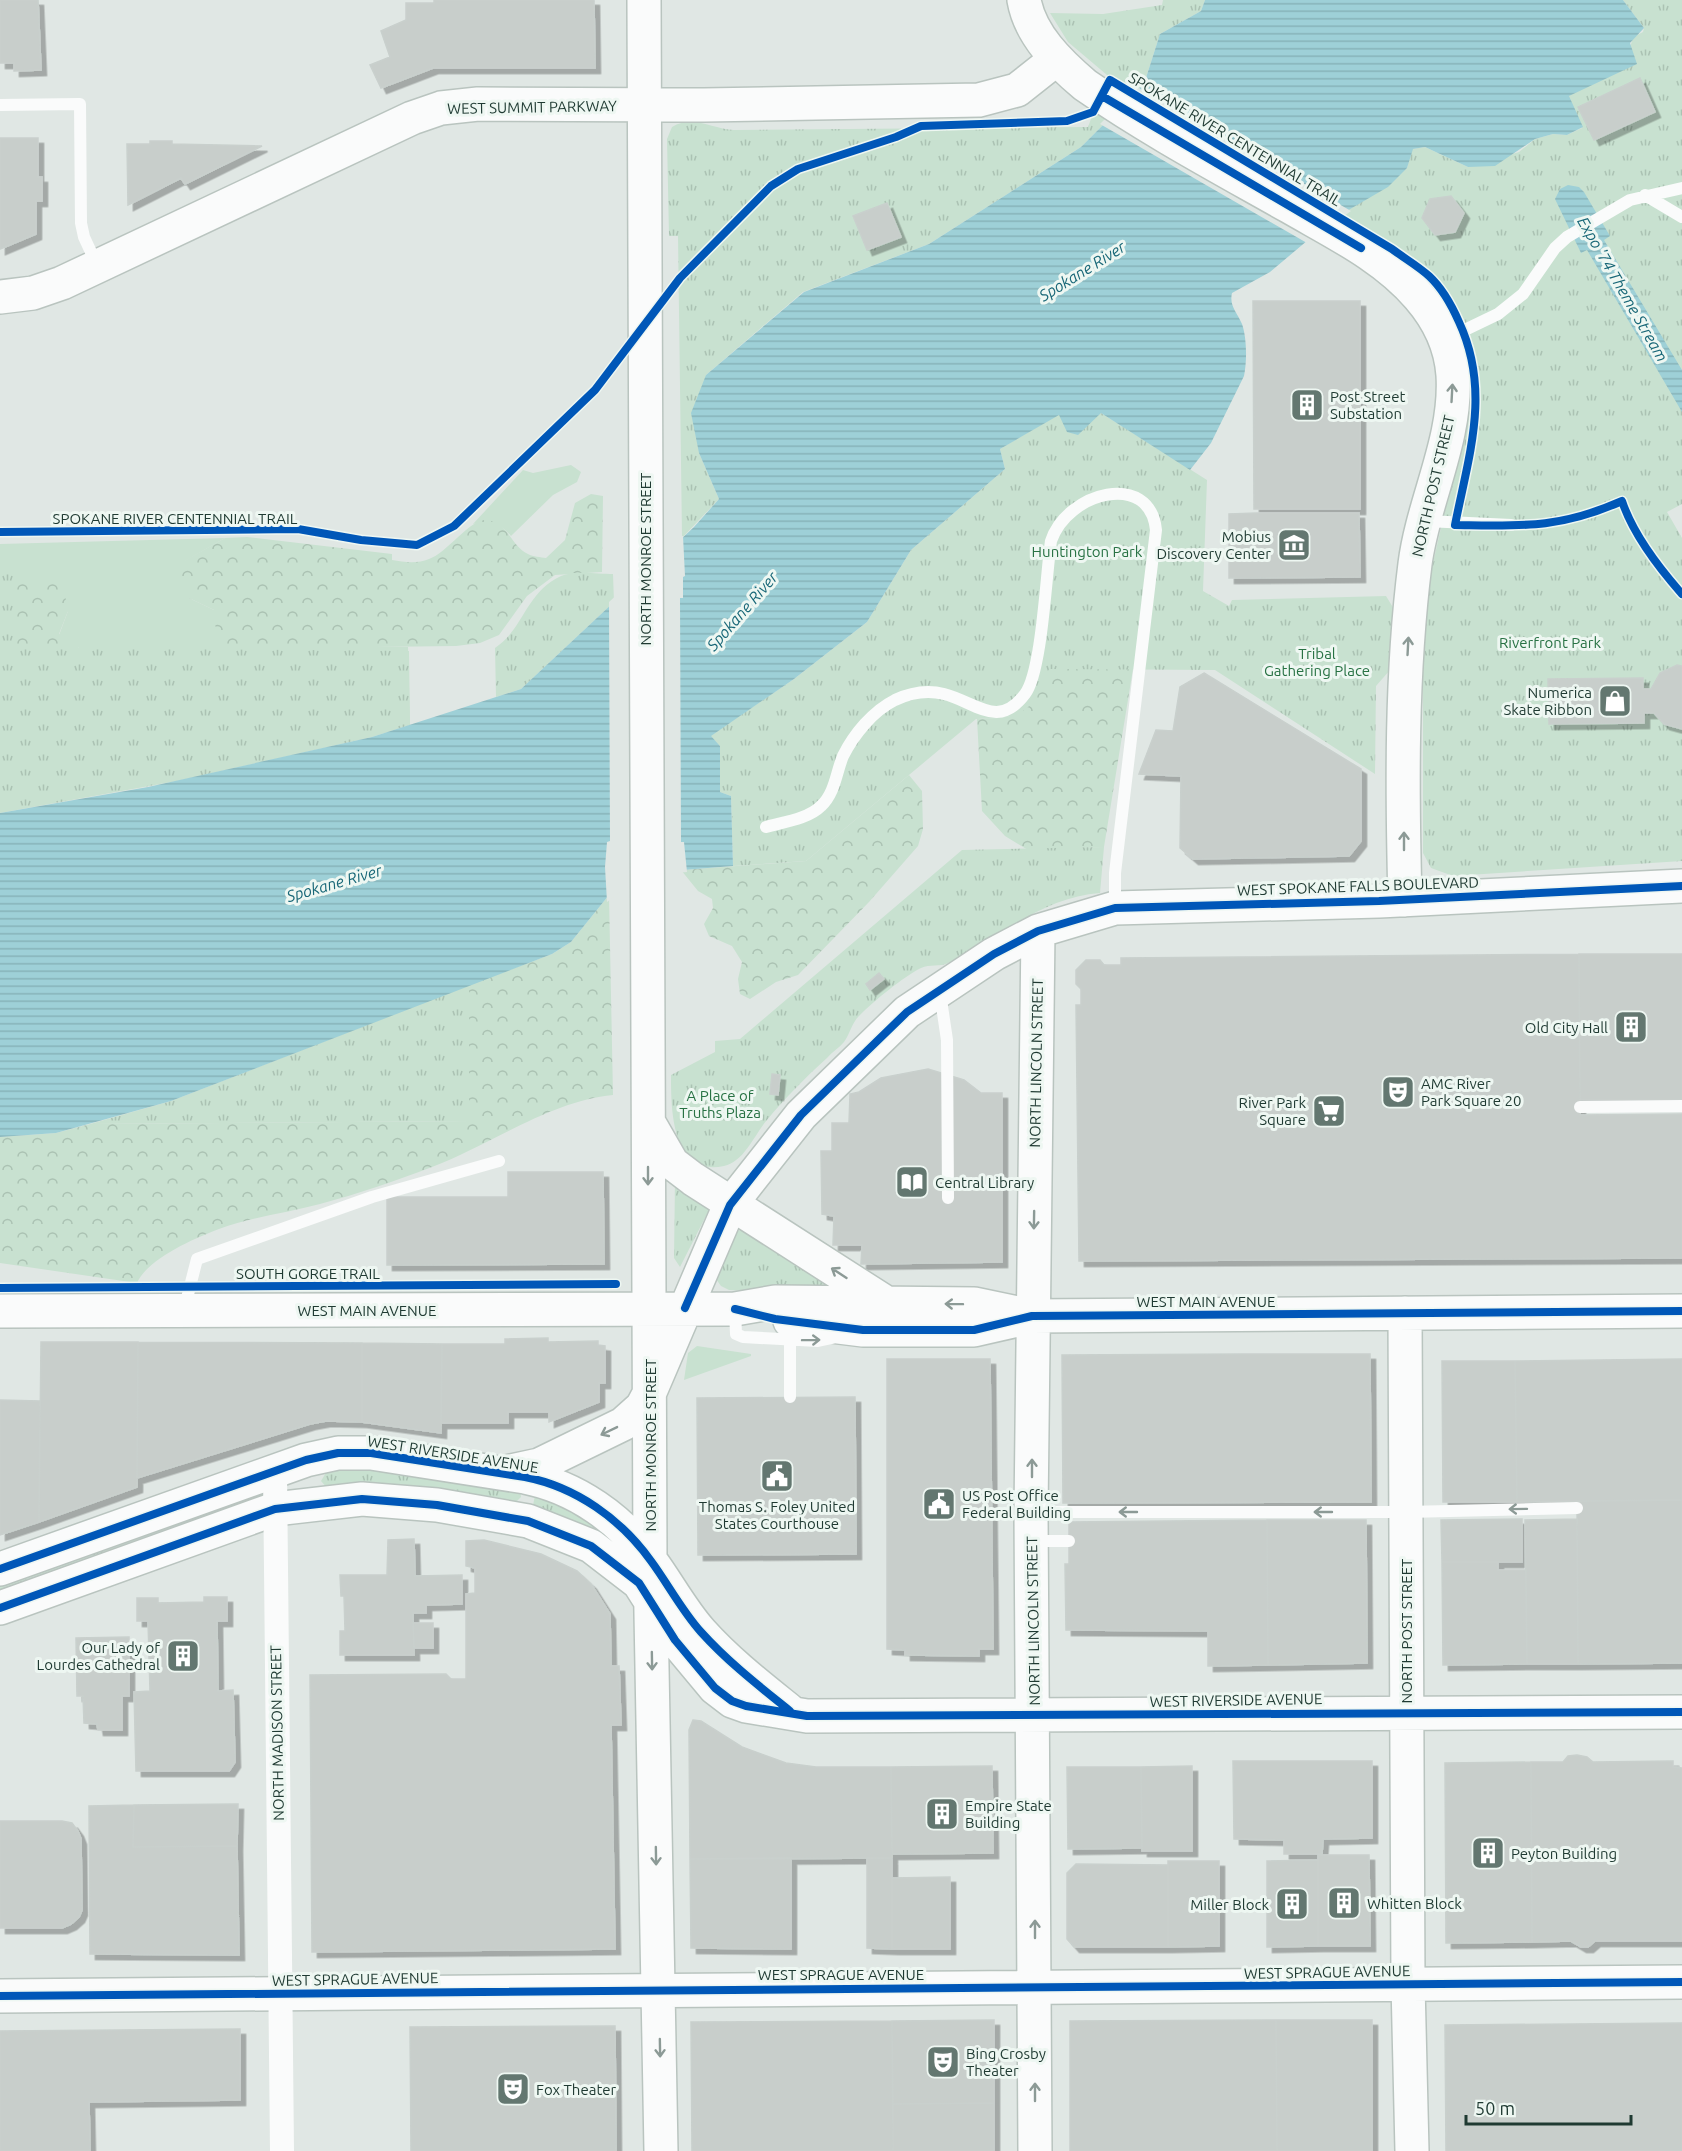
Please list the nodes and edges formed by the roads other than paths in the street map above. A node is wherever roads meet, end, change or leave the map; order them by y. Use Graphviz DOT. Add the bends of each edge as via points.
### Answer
graph roads {
  1 [pos="644,0"];
  2 [pos="1024,0"];
  3 [pos="1056,60"];
  4 [pos="0,105"];
  5 [pos="644,105"];
  6 [pos="1682,188"];
  7 [pos="1645,195"];
  8 [pos="1682,217"];
  9 [pos="98,266"];
  10 [pos="0,297"];
  11 [pos="1445,340"];
  12 [pos="1425,521"];
  13 [pos="1511,525"];
  14 [pos="766,827"];
  15 [pos="1682,886"];
  16 [pos="1405,900"];
  17 [pos="1115,908"];
  18 [pos="1038,931"];
  19 [pos="939,989"];
  20 [pos="1580,1107"];
  21 [pos="1682,1107"];
  22 [pos="647,1118"];
  23 [pos="499,1161"];
  24 [pos="948,1198"];
  25 [pos="730,1205"];
  26 [pos="888,1304"];
  27 [pos="649,1308"];
  28 [pos="685,1308"];
  29 [pos="735,1309"];
  30 [pos="0,1311"];
  31 [pos="184,1311"];
  32 [pos="1682,1311"];
  33 [pos="1405,1313"];
  34 [pos="1032,1316"];
  35 [pos="863,1330"];
  36 [pos="790,1341"];
  37 [pos="650,1392"];
  38 [pos="790,1397"];
  39 [pos="275,1472"];
  40 [pos="501,1473"];
  41 [pos="1577,1508"];
  42 [pos="275,1509"];
  43 [pos="1406,1512"];
  44 [pos="494,1514"];
  45 [pos="1032,1526"];
  46 [pos="1069,1541"];
  47 [pos="650,1560"];
  48 [pos="0,1569"];
  49 [pos="651,1602"];
  50 [pos="0,1608"];
  51 [pos="790,1711"];
  52 [pos="1407,1711"];
  53 [pos="1682,1712"];
  54 [pos="1034,1716"];
  55 [pos="1682,1982"];
  56 [pos="1408,1984"];
  57 [pos="1035,1988"];
  58 [pos="659,1989"];
  59 [pos="280,1994"];
  60 [pos="0,1996"];
  61 [pos="282,2151"];
  62 [pos="661,2151"];
  63 [pos="1035,2151"];
  64 [pos="1412,2151"];
  1 -- 5 [label="street, NORTH MONROE STREET"];
  2 -- 3 [label="street" via="1032,22"];
  3 -- 5 [label="street, WEST SUMMIT PARKWAY" via="1017,90 978,100"];
  3 -- 11 [label="street, NORTH POST STREET" via="1085,85 1361,248 1419,296"];
  4 -- 9 [label="lane" via="80,104 81,223"];
  5 -- 9 [label="street, WEST SUMMIT PARKWAY" via="464,105 432,110"];
  5 -- 22 [label="street, NORTH MONROE STREET"];
  6 -- 7 [label="lane"];
  7 -- 8 [label="lane"];
  7 -- 11 [label="lane" via="1567,237 1523,294 1498,314"];
  9 -- 10 [label="street, WEST SUMMIT PARKWAY" via="47,289"];
  12 -- 11 [label="street, NORTH POST STREET, one-way" via="1452,395 1453,374"];
  12 -- 13 [label="lane"];
  16 -- 12 [label="street, NORTH POST STREET, one-way" via="1407,645 1416,561"];
  14 -- 17 [label="lane" via="808,814 822,805 860,730 881,708 895,700 931,692 991,713 1017,705 1031,685 1051,542 1057,526 1071,510 1092,497 1121,495 1148,507 1156,530 1115,873"];
  15 -- 16 [label="street, WEST SPOKANE FALLS BOULEVARD"];
  16 -- 17 [label="street, WEST SPOKANE FALLS BOULEVARD"];
  17 -- 18 [label="street, WEST SPOKANE FALLS BOULEVARD"];
  18 -- 19 [label="street, WEST SPOKANE FALLS BOULEVARD"];
  18 -- 34 [label="street, NORTH LINCOLN STREET, one-way"];
  19 -- 24 [label="lane" via="947,1040"];
  19 -- 25 [label="street, WEST SPOKANE FALLS BOULEVARD" via="907,1012 801,1115"];
  20 -- 21 [label="lane"];
  22 -- 25 [label="street, NORTH MONROE STREET" via="672,1163"];
  22 -- 27 [label="street, NORTH MONROE STREET, one-way"];
  23 -- 31 [label="lane" via="372,1197 196,1259"];
  26 -- 25 [label="street, NORTH MONROE STREET, one-way"];
  25 -- 28 [label="street, WEST SPOKANE FALLS BOULEVARD"];
  26 -- 29 [label="street, WEST MAIN AVENUE" via="775,1302"];
  34 -- 26 [label="street, WEST MAIN AVENUE, one-way" via="974,1304"];
  27 -- 28 [label="street, WEST MAIN AVENUE"];
  27 -- 31 [label="street, WEST MAIN AVENUE"];
  27 -- 37 [label="street, NORTH MONROE STREET"];
  28 -- 29 [label="street, WEST MAIN AVENUE"];
  28 -- 37 [label="street, WEST SPOKANE FALLS BOULEVARD"];
  29 -- 35 [label="street, WEST MAIN AVENUE" via="775,1319"];
  29 -- 36 [label="lane" via="736,1334"];
  30 -- 31 [label="street, WEST MAIN AVENUE"];
  32 -- 33 [label="street, WEST MAIN AVENUE"];
  33 -- 34 [label="street, WEST MAIN AVENUE"];
  33 -- 43 [label="street, NORTH POST STREET"];
  34 -- 35 [label="street, WEST MAIN AVENUE" via="974,1330"];
  45 -- 34 [label="street, NORTH LINCOLN STREET, one-way"];
  36 -- 35 [label="lane, one-way" via="818,1341"];
  36 -- 38 [label="lane"];
  37 -- 40 [label="street, one-way" via="642,1407 623,1424 539,1465"];
  37 -- 47 [label="street, NORTH MONROE STREET"];
  39 -- 40 [label="street, WEST RIVERSIDE AVENUE" via="338,1453 371,1454"];
  39 -- 42 [label="street, NORTH MADISON STREET"];
  39 -- 48 [label="street, WEST RIVERSIDE AVENUE"];
  40 -- 44 [label="street" via="524,1486 533,1498 527,1507"];
  40 -- 47 [label="street, WEST RIVERSIDE AVENUE" via="545,1482 578,1496 622,1526"];
  41 -- 43 [label="lane, one-way"];
  42 -- 44 [label="street, WEST RIVERSIDE AVENUE" via="362,1499"];
  42 -- 50 [label="street, WEST RIVERSIDE AVENUE"];
  42 -- 59 [label="street, NORTH MADISON STREET"];
  43 -- 45 [label="lane, one-way"];
  43 -- 52 [label="street, NORTH POST STREET"];
  44 -- 49 [label="street, WEST RIVERSIDE AVENUE" via="550,1528 591,1546 627,1572"];
  45 -- 46 [label="lane"];
  45 -- 54 [label="street, NORTH LINCOLN STREET"];
  47 -- 49 [label="street, NORTH MONROE STREET"];
  47 -- 51 [label="street, WEST RIVERSIDE AVENUE" via="699,1630"];
  49 -- 51 [label="street, WEST RIVERSIDE AVENUE" via="675,1640 715,1688 746,1706"];
  49 -- 58 [label="street, NORTH MONROE STREET, one-way"];
  51 -- 54 [label="street, WEST RIVERSIDE AVENUE" via="828,1717"];
  52 -- 53 [label="street, WEST RIVERSIDE AVENUE"];
  52 -- 54 [label="street, WEST RIVERSIDE AVENUE"];
  52 -- 56 [label="street, NORTH POST STREET"];
  57 -- 54 [label="street, NORTH LINCOLN STREET, one-way"];
  55 -- 56 [label="street, WEST SPRAGUE AVENUE"];
  56 -- 57 [label="street, WEST SPRAGUE AVENUE"];
  56 -- 64 [label="street, NORTH POST STREET"];
  57 -- 58 [label="street, WEST SPRAGUE AVENUE"];
  63 -- 57 [label="street, NORTH LINCOLN STREET, one-way"];
  58 -- 59 [label="street, WEST SPRAGUE AVENUE"];
  58 -- 62 [label="street, NORTH MONROE STREET, one-way"];
  59 -- 60 [label="street, WEST SPRAGUE AVENUE"];
  59 -- 61 [label="street, NORTH MADISON STREET"];
}
